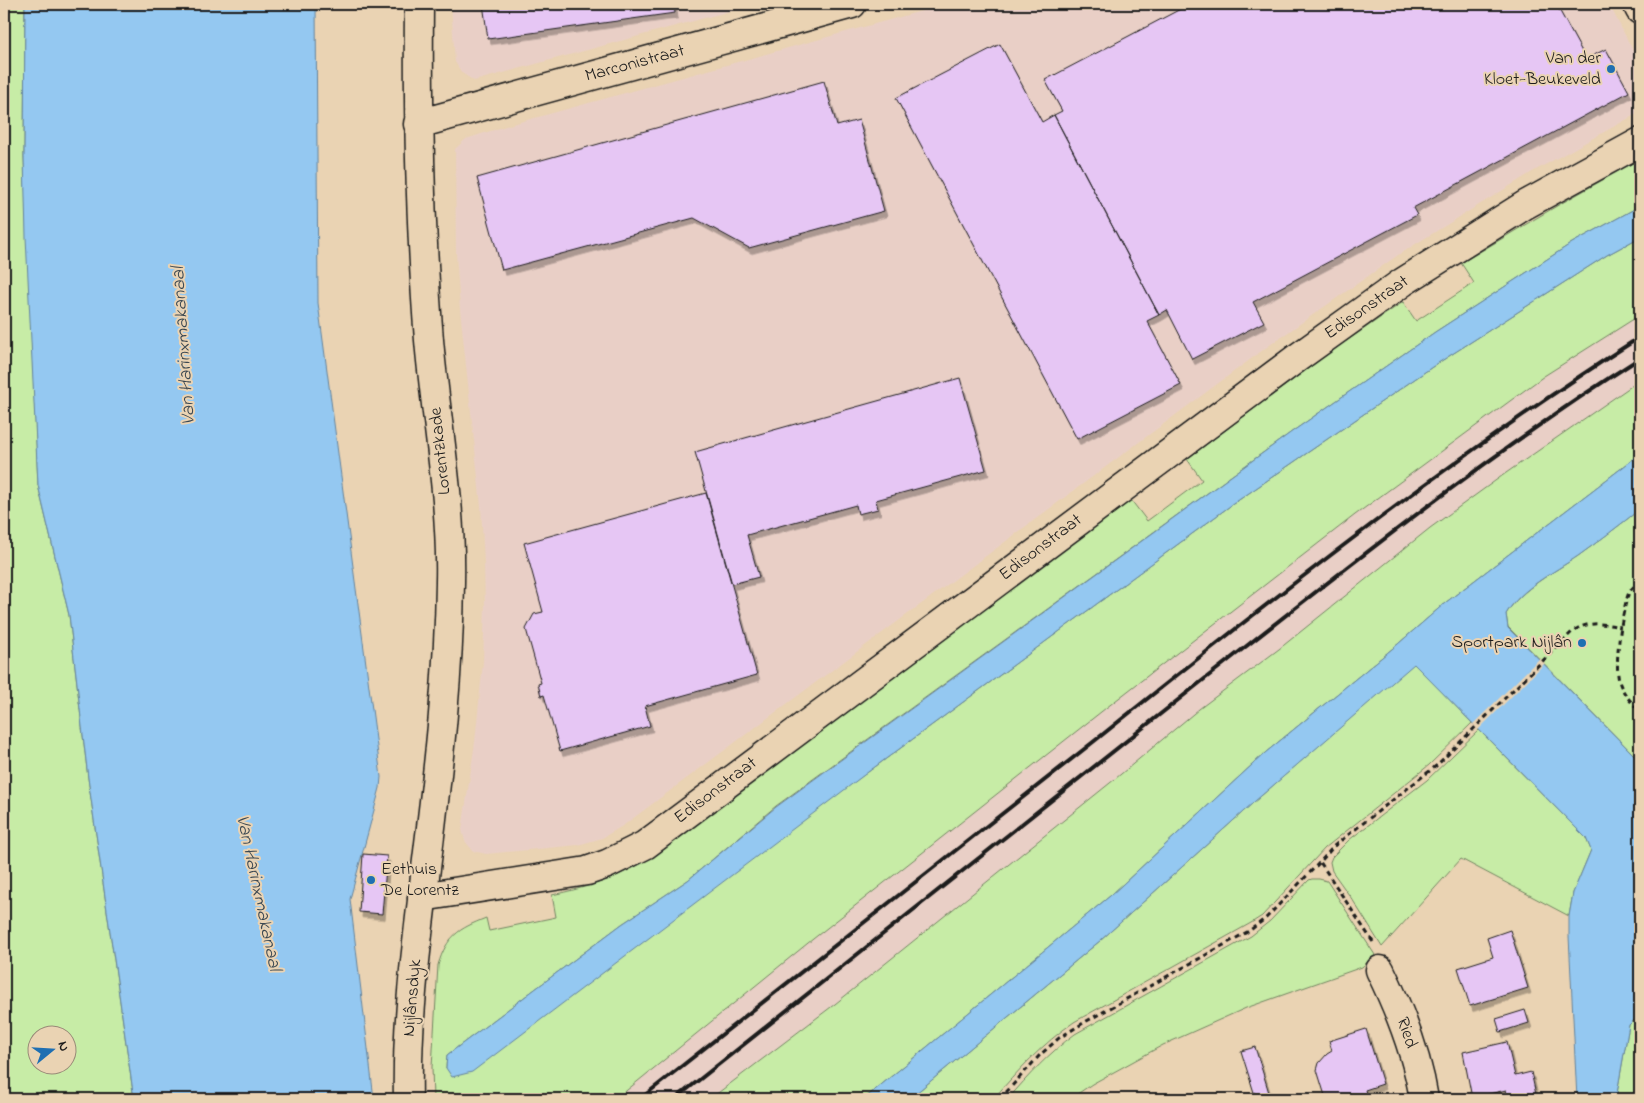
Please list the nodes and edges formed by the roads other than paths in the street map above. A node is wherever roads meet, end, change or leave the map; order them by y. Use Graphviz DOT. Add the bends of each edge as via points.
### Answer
graph roads {
  1 [pos="419,4"];
  2 [pos="852,4"];
  3 [pos="1637,4"];
  4 [pos="1640,10"];
  5 [pos="418,124"];
  6 [pos="1640,142"];
  7 [pos="422,897"];
  8 [pos="1380,970"];
  9 [pos="408,1099"];
  10 [pos="1424,1099"];
  1 -- 5 [label="street, Lorentzkade"];
  2 -- 5 [label="street, Marconistraat"];
  3 -- 4 [label="street"];
  5 -- 7 [label="street, Lorentzkade" via="426,297 446,492 450,578 444,720"];
  6 -- 7 [label="street, Edisonstraat" via="1525,205 1388,293 645,845 586,871"];
  7 -- 9 [label="street, Nijlânsdyk" via="412,991"];
  8 -- 10 [label="street, Ried" via="1401,1017"];
}
